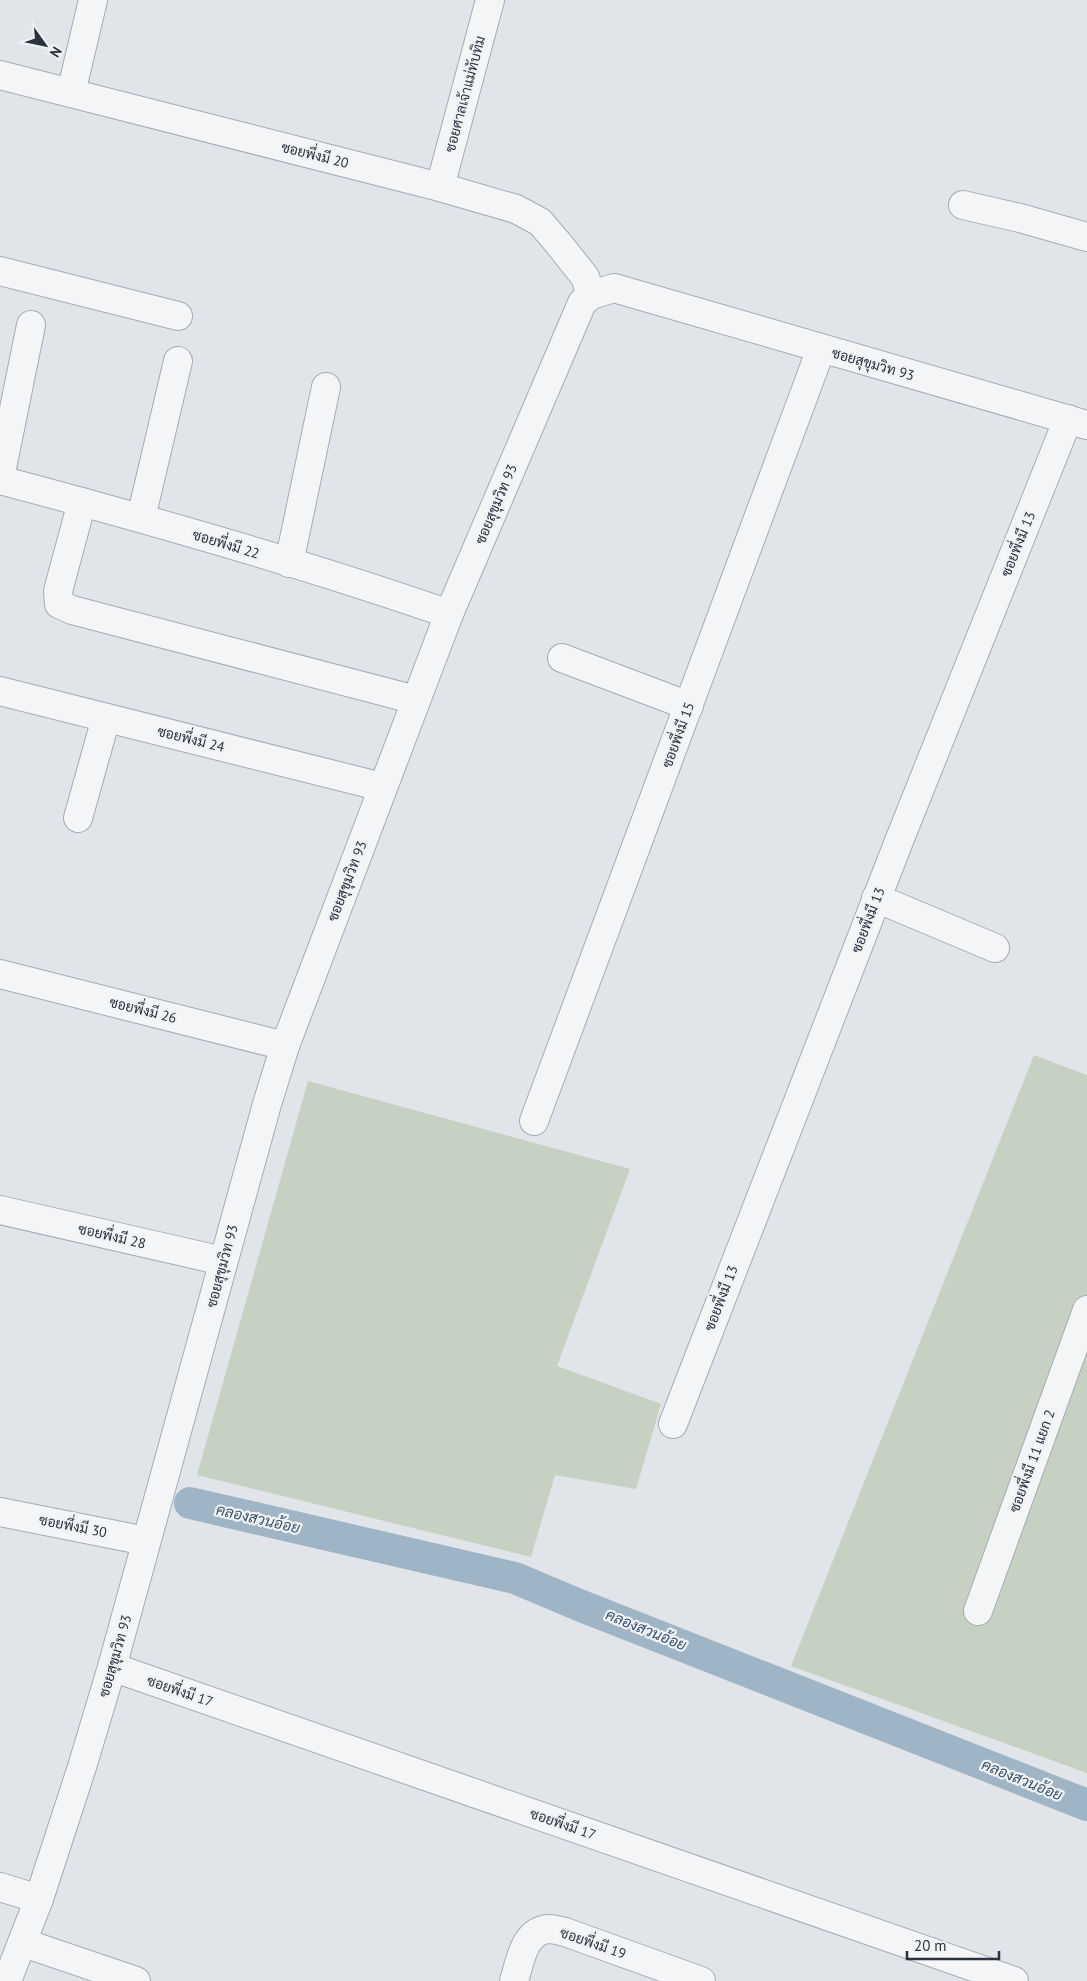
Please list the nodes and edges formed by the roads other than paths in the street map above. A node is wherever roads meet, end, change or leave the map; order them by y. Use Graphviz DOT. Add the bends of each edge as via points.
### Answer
graph roads {
  1 [pos="93,0"];
  2 [pos="490,0"];
  3 [pos="0,75"];
  4 [pos="71,93"];
  5 [pos="440,187"];
  6 [pos="963,205"];
  7 [pos="1087,238"];
  8 [pos="0,271"];
  9 [pos="590,295"];
  10 [pos="178,316"];
  11 [pos="31,325"];
  12 [pos="821,349"];
  13 [pos="178,361"];
  14 [pos="326,387"];
  15 [pos="1078,422"];
  16 [pos="0,479"];
  17 [pos="82,502"];
  18 [pos="141,518"];
  19 [pos="289,563"];
  20 [pos="449,614"];
  21 [pos="562,658"];
  22 [pos="1,694"];
  23 [pos="416,700"];
  24 [pos="689,706"];
  25 [pos="106,718"];
  26 [pos="382,787"];
  27 [pos="78,818"];
  28 [pos="876,898"];
  29 [pos="995,948"];
  30 [pos="0,974"];
  31 [pos="285,1046"];
  32 [pos="534,1121"];
  33 [pos="0,1210"];
  34 [pos="223,1262"];
  35 [pos="1087,1310"];
  36 [pos="673,1424"];
  37 [pos="0,1512"];
  38 [pos="146,1541"];
  39 [pos="978,1611"];
  40 [pos="112,1667"];
  41 [pos="0,1887"];
  42 [pos="39,1899"];
  43 [pos="24,1943"];
  44 [pos="7,1981"];
  45 [pos="136,1981"];
  46 [pos="514,1981"];
  47 [pos="701,1981"];
  48 [pos="1014,1981"];
  1 -- 4 [label="street"];
  2 -- 5 [label="street, ซอยศาลเจ้าแม่ทับทิม"];
  3 -- 4 [label="street, ซอยพึ่งมี 20"];
  4 -- 5 [label="street, ซอยพึ่งมี 20"];
  5 -- 9 [label="street, ซอยพึ่งมี 20" via="516,209 540,222 585,277"];
  6 -- 7 [label="street"];
  8 -- 10 [label="street"];
  9 -- 12 [label="street, ซอยสุขุมวิท 93" via="614,288"];
  9 -- 20 [label="street, ซอยสุขุมวิท 93" via="579,308"];
  11 -- 16 [label="street"];
  12 -- 15 [label="street, ซอยสุขุมวิท 93"];
  12 -- 24 [label="street, ซอยพึ่งมี 15"];
  13 -- 18 [label="street"];
  14 -- 19 [label="street"];
  15 -- 28 [label="street, ซอยพึ่งมี 13"];
  16 -- 17 [label="street, ซอยพึ่งมี 22"];
  17 -- 18 [label="street, ซอยพึ่งมี 22"];
  17 -- 23 [label="street" via="58,592 59,604"];
  18 -- 19 [label="street, ซอยพึ่งมี 22"];
  19 -- 20 [label="street, ซอยพึ่งมี 22"];
  20 -- 23 [label="street, ซอยสุขุมวิท 93"];
  21 -- 24 [label="street"];
  22 -- 25 [label="street, ซอยพึ่งมี 24"];
  23 -- 26 [label="street, ซอยสุขุมวิท 93"];
  24 -- 32 [label="street, ซอยพึ่งมี 15"];
  25 -- 26 [label="street, ซอยพึ่งมี 24"];
  25 -- 27 [label="street"];
  26 -- 31 [label="street, ซอยสุขุมวิท 93"];
  28 -- 29 [label="street"];
  28 -- 36 [label="street, ซอยพึ่งมี 13"];
  30 -- 31 [label="street, ซอยพึ่งมี 26"];
  31 -- 34 [label="street, ซอยสุขุมวิท 93"];
  33 -- 34 [label="street, ซอยพึ่งมี 28"];
  34 -- 38 [label="street, ซอยสุขุมวิท 93"];
  35 -- 39 [label="street, ซอยพึ่งมี 11 แยก 2"];
  37 -- 38 [label="street, ซอยพึ่งมี 30"];
  38 -- 40 [label="street, ซอยสุขุมวิท 93"];
  40 -- 42 [label="street, ซอยสุขุมวิท 93"];
  40 -- 48 [label="street, ซอยพึ่งมี 17"];
  41 -- 42 [label="street"];
  42 -- 43 [label="street, ซอยสุขุมวิท 93"];
  43 -- 44 [label="street, ซอยสุขุมวิท 93"];
  43 -- 45 [label="street"];
  46 -- 47 [label="street, ซอยพึ่งมี 19" via="526,1942 536,1933 549,1929"];
}
